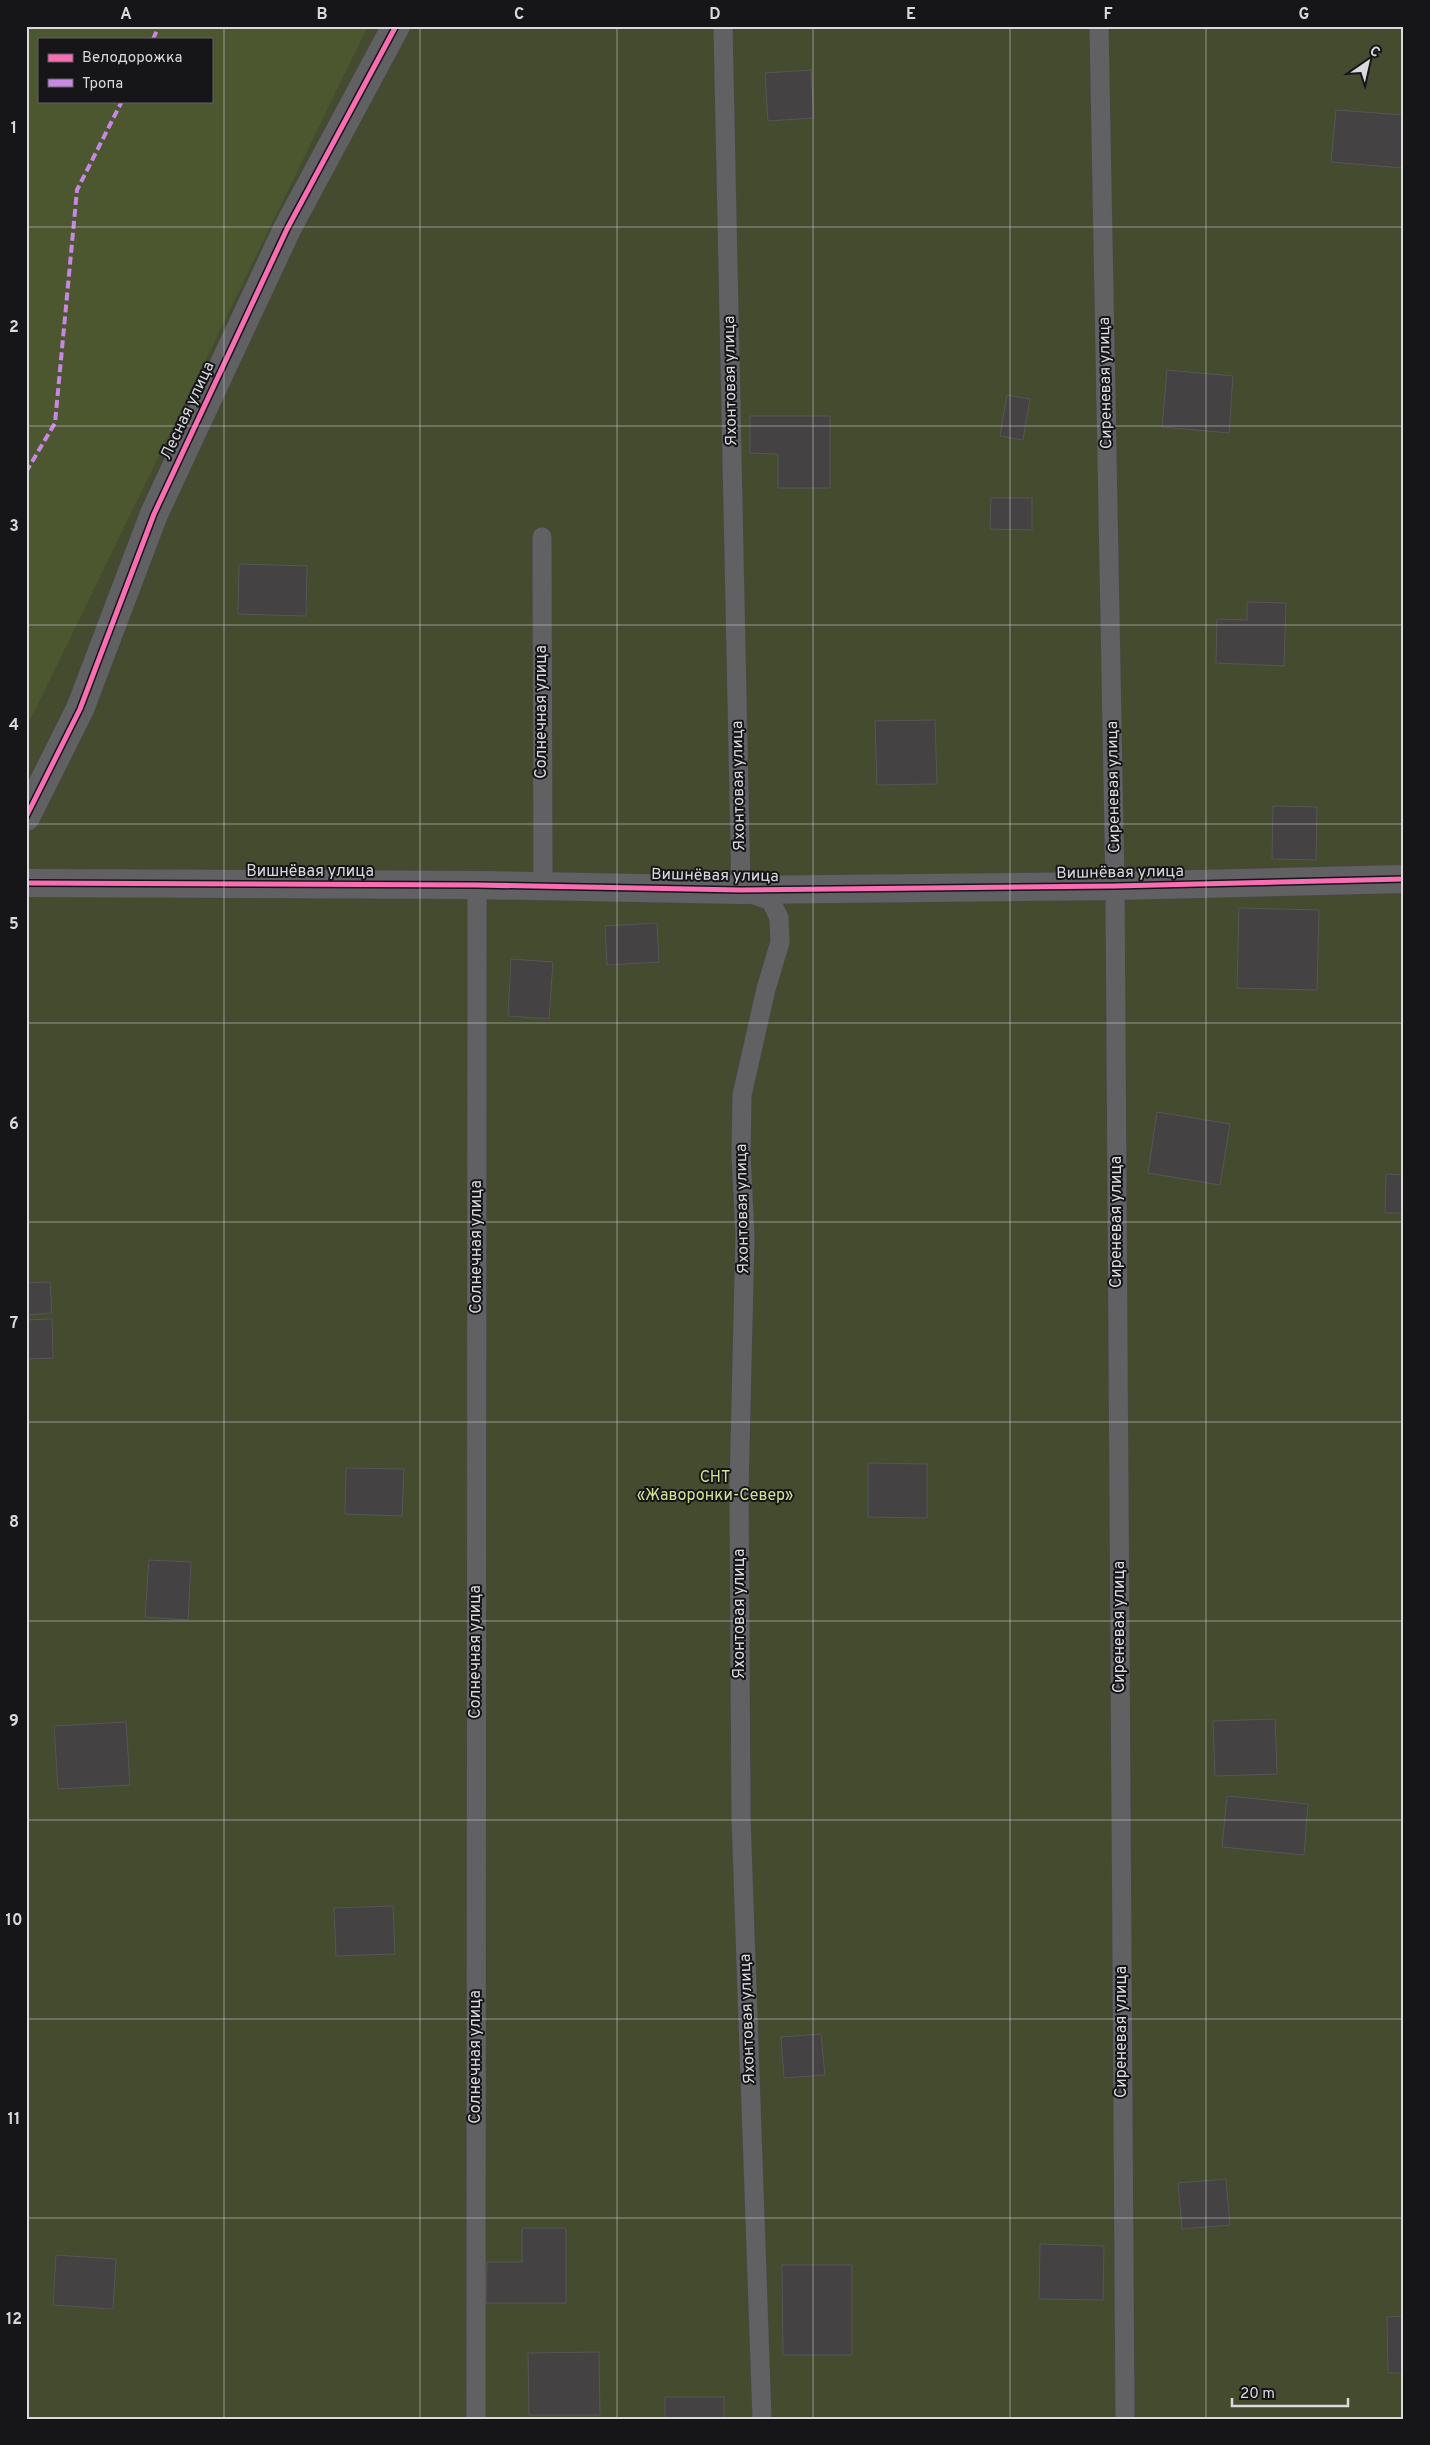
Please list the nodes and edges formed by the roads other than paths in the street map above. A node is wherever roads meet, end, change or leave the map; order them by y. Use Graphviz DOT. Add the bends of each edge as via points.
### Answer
graph roads {
  1 [pos="396,26"];
  2 [pos="724,26"];
  3 [pos="1099,26"];
  4 [pos="542,537"];
  5 [pos="26,817"];
  6 [pos="1404,879"];
  7 [pos="26,883"];
  8 [pos="477,885"];
  9 [pos="542,886"];
  10 [pos="1115,886"];
  11 [pos="741,890"];
  12 [pos="476,2419"];
  13 [pos="762,2419"];
  14 [pos="1125,2419"];
  1 -- 5 [label="street, Лесная улица" via="278,246 154,514 80,710"];
  2 -- 11 [label="lane, Яхонтовая улица"];
  3 -- 10 [label="lane, Сиреневая улица"];
  4 -- 9 [label="lane, Солнечная улица"];
  6 -- 10 [label="street, Вишнёвая улица"];
  7 -- 8 [label="street, Вишнёвая улица"];
  8 -- 9 [label="street, Вишнёвая улица"];
  8 -- 12 [label="lane, Солнечная улица"];
  9 -- 11 [label="street, Вишнёвая улица"];
  10 -- 11 [label="street, Вишнёвая улица"];
  10 -- 14 [label="lane, Сиреневая улица"];
  11 -- 13 [label="lane, Яхонтовая улица" via="771,901 779,918 780,942 742,1095 741,1155 745,1236 739,1489 741,1818"];
}
